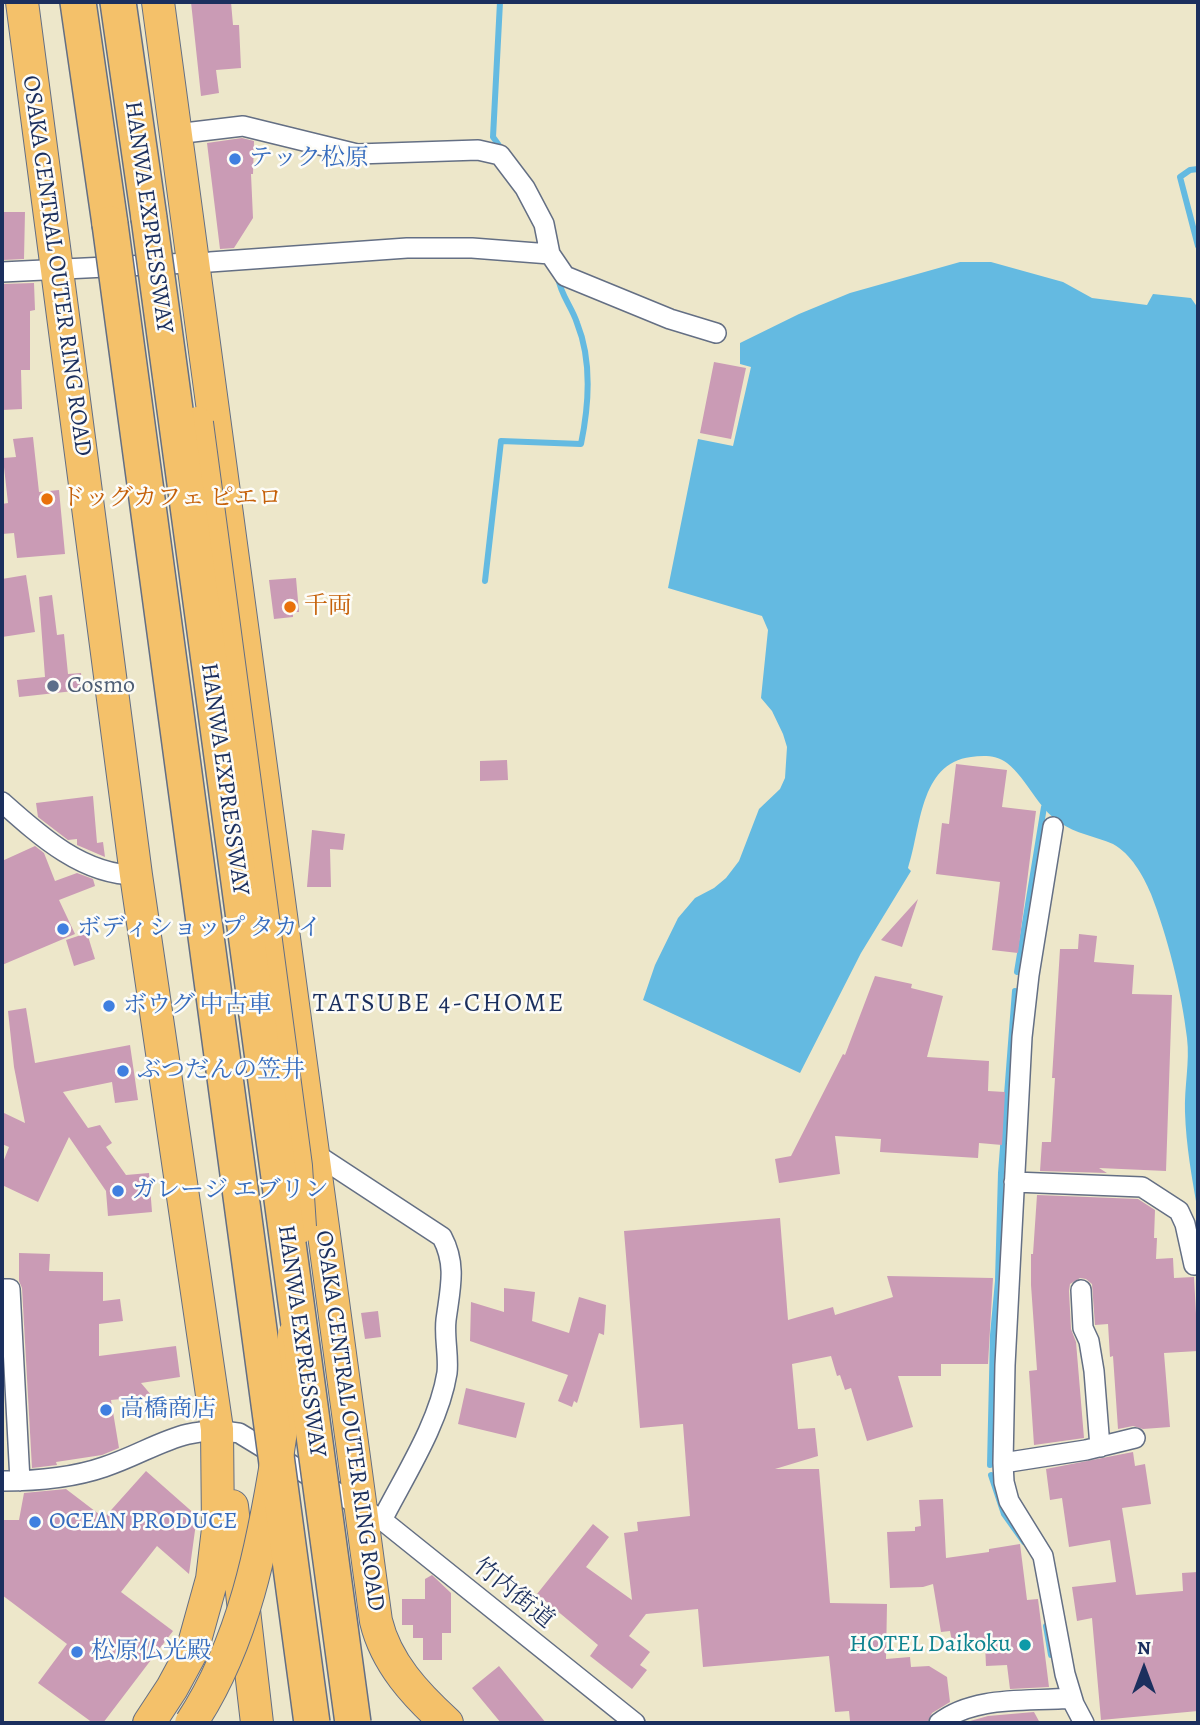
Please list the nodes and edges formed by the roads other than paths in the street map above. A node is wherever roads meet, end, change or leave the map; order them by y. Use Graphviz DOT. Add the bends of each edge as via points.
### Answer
graph roads {
  1 [pos="22,2"];
  2 [pos="78,2"];
  3 [pos="118,2"];
  4 [pos="158,2"];
  5 [pos="176,134"];
  6 [pos="550,254"];
  7 [pos="192,263"];
  8 [pos="57,271"];
  9 [pos="2,272"];
  10 [pos="716,333"];
  11 [pos="2,802"];
  12 [pos="1053,827"];
  13 [pos="136,875"];
  14 [pos="314,1153"];
  15 [pos="1014,1182"];
  16 [pos="1194,1265"];
  17 [pos="2,1289"];
  18 [pos="1081,1290"];
  19 [pos="8,1378"];
  20 [pos="217,1429"];
  21 [pos="1135,1438"];
  22 [pos="1100,1447"];
  23 [pos="1003,1463"];
  24 [pos="11,1481"];
  25 [pos="370,1513"];
  26 [pos="1071,1698"];
  27 [pos="149,1723"];
  28 [pos="191,1723"];
  29 [pos="257,1723"];
  30 [pos="312,1723"];
  31 [pos="353,1723"];
  32 [pos="447,1723"];
  33 [pos="635,1723"];
  34 [pos="939,1723"];
  35 [pos="1084,1723"];
  1 -- 8 [label="main road, OSAKA CENTRAL OUTER RING ROAD"];
  2 -- 30 [label="highway, HANWA EXPRESSWAY, bridge" via="269,1380"];
  3 -- 31 [label="highway, HANWA EXPRESSWAY, bridge"];
  4 -- 5 [label="main road, OSAKA CENTRAL OUTER RING ROAD"];
  5 -- 6 [label="street" via="243,126 357,154 478,150 500,155 544,224"];
  5 -- 7 [label="main road, OSAKA CENTRAL OUTER RING ROAD"];
  6 -- 7 [label="street" via="472,247 407,248"];
  6 -- 10 [label="street" via="565,276"];
  7 -- 8 [label="street"];
  7 -- 14 [label="main road, OSAKA CENTRAL OUTER RING ROAD"];
  7 -- 28 [label="main road, OSAKA CENTRAL OUTER RING ROAD, bridge" via="197,423 296,1166 300,1267 264,1530 230,1648"];
  8 -- 9 [label="street"];
  8 -- 13 [label="main road, OSAKA CENTRAL OUTER RING ROAD"];
  11 -- 13 [label="street" via="69,855 97,869"];
  12 -- 15 [label="street" via="1026,1004"];
  13 -- 20 [label="main road, OSAKA CENTRAL OUTER RING ROAD"];
  14 -- 25 [label="main road, OSAKA CENTRAL OUTER RING ROAD"];
  14 -- 25 [label="street" via="442,1237 451,1253 444,1335 447,1370 439,1408"];
  15 -- 16 [label="street" via="1142,1187 1179,1211"];
  15 -- 23 [label="street"];
  17 -- 19 [label="street" via="10,1289"];
  18 -- 22 [label="street"];
  19 -- 24 [label="street"];
  20 -- 24 [label="street" via="186,1433 71,1476"];
  20 -- 25 [label="street, 竹内街道" via="254,1440"];
  20 -- 27 [label="main road, OSAKA CENTRAL OUTER RING ROAD" via="218,1529 212,1579 192,1651"];
  20 -- 29 [label="main road" via="238,1545"];
  21 -- 22 [label="street"];
  22 -- 23 [label="street"];
  23 -- 26 [label="street" via="1009,1501 1046,1564"];
  25 -- 32 [label="main road, OSAKA CENTRAL OUTER RING ROAD" via="376,1621 383,1642 409,1684"];
  25 -- 33 [label="street, 竹内街道"];
  26 -- 34 [label="street" via="986,1704 950,1714"];
  26 -- 35 [label="street"];
}
